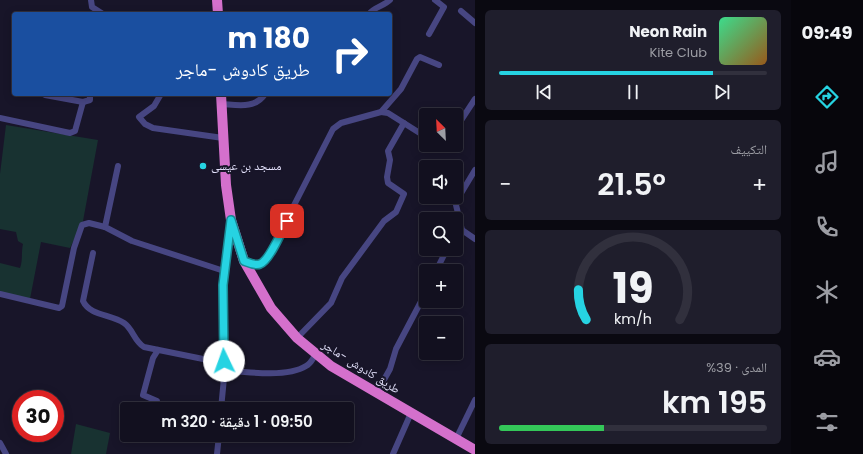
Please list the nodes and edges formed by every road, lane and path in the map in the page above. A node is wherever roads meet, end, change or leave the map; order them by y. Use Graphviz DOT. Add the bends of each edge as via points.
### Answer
graph roads {
  1 [pos="92,0"];
  2 [pos="217,0"];
  3 [pos="390,0"];
  4 [pos="435,0"];
  5 [pos="461,11"];
  6 [pos="100,12"];
  7 [pos="218,12"];
  8 [pos="370,12"];
  9 [pos="475,23"];
  10 [pos="429,34"];
  11 [pos="439,66"];
  12 [pos="50,96"];
  13 [pos="90,96"];
  14 [pos="160,96"];
  15 [pos="264,96"];
  16 [pos="222,99"];
  17 [pos="475,99"];
  18 [pos="83,102"];
  19 [pos="382,112"];
  20 [pos="463,117"];
  21 [pos="0,118"];
  22 [pos="404,123"];
  23 [pos="419,133"];
  24 [pos="223,138"];
  25 [pos="118,166"];
  26 [pos="475,170"];
  27 [pos="473,179"];
  28 [pos="458,212"];
  29 [pos="231,220"];
  30 [pos="105,227"];
  31 [pos="463,231"];
  32 [pos="475,239"];
  33 [pos="93,253"];
  34 [pos="244,261"];
  35 [pos="224,271"];
  36 [pos="0,294"];
  37 [pos="419,305"];
  38 [pos="297,338"];
  39 [pos="158,350"];
  40 [pos="316,354"];
  41 [pos="224,361"];
  42 [pos="224,370"];
  43 [pos="376,394"];
  44 [pos="475,400"];
  45 [pos="157,402"];
  46 [pos="222,402"];
  47 [pos="411,413"];
  48 [pos="456,439"];
  49 [pos="218,442"];
  50 [pos="0,443"];
  51 [pos="475,450"];
  52 [pos="6,454"];
  53 [pos="217,454"];
  54 [pos="393,454"];
  1 -- 6 [label="street" via="92,7"];
  2 -- 7 [label="highway"];
  3 -- 8 [label="street"];
  4 -- 10 [label="street" via="444,7"];
  5 -- 9 [label="street"];
  11 -- 19 [label="street" via="420,57 417,59 401,89"];
  12 -- 18 [label="street"];
  13 -- 18 [label="street" via="90,100"];
  14 -- 24 [label="street" via="154,106 139,117 145,124 153,128"];
  15 -- 16 [label="street" via="253,105"];
  16 -- 24 [label="highway, طريق كادوش -ماجر"];
  17 -- 20 [label="street"];
  18 -- 21 [label="street" via="77,128 73,133"];
  19 -- 22 [label="street"];
  19 -- 34 [label="street" via="341,123 333,129 268,256 259,264"];
  22 -- 23 [label="street"];
  22 -- 38 [label="street" via="388,151 388,183 404,194 396,212 384,221 342,278 329,306"];
  24 -- 29 [label="highway, طريق كادوش -ماجر"];
  25 -- 30 [label="street"];
  26 -- 27 [label="street"];
  27 -- 28 [label="street" via="456,205"];
  29 -- 34 [label="highway, طريق كادوش -ماجر"];
  29 -- 35 [label="street"];
  30 -- 35 [label="street" via="132,241"];
  30 -- 36 [label="street" via="89,223 82,225 74,248 62,306 59,308"];
  31 -- 32 [label="street"];
  33 -- 39 [label="street" via="82,301 84,305 126,324 138,344"];
  34 -- 38 [label="highway, طريق كادوش -ماجر" via="271,308"];
  35 -- 41 [label="street"];
  37 -- 43 [label="street"];
  38 -- 40 [label="highway, طريق كادوش -ماجر"];
  39 -- 41 [label="street"];
  39 -- 45 [label="street" via="143,395"];
  40 -- 42 [label="street" via="306,367 293,371"];
  40 -- 43 [label="highway, طريق كادوش -ماجر"];
  41 -- 42 [label="street"];
  42 -- 46 [label="street"];
  43 -- 47 [label="highway, طريق كادوش -ماجر"];
  44 -- 48 [label="street"];
  47 -- 48 [label="highway, طريق كادوش -ماجر"];
  47 -- 54 [label="street"];
  48 -- 51 [label="highway, طريق كادوش -ماجر"];
  49 -- 53 [label="street"];
  50 -- 52 [label="street"];
}
